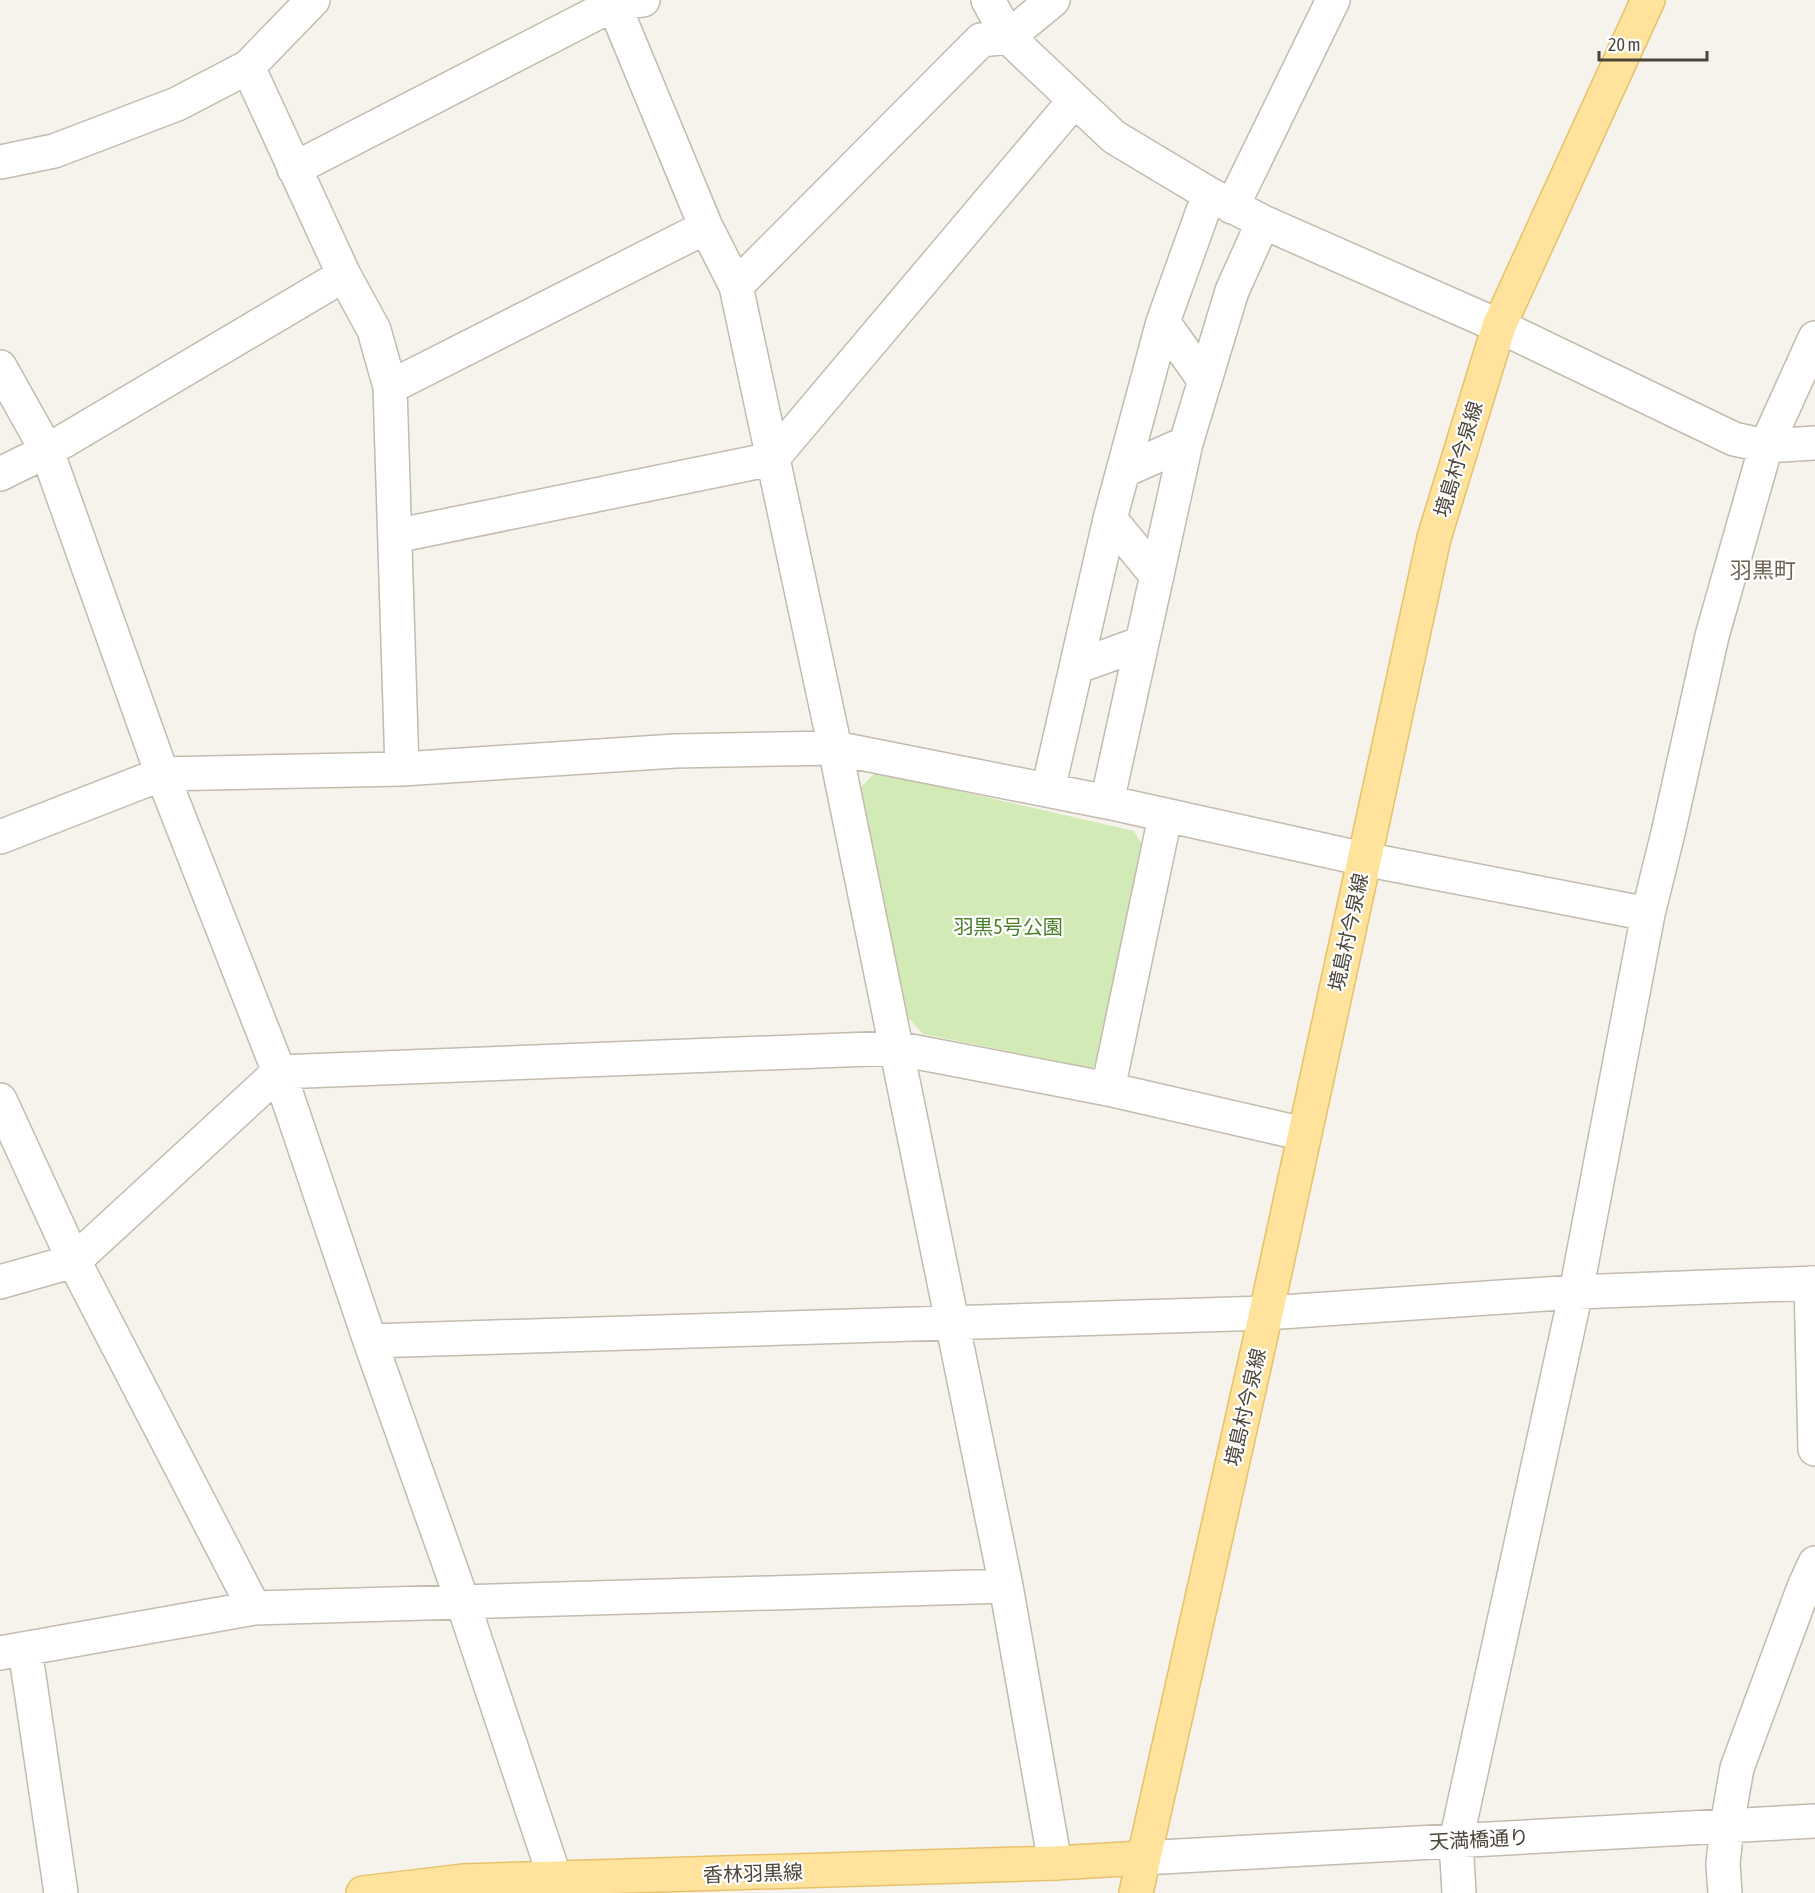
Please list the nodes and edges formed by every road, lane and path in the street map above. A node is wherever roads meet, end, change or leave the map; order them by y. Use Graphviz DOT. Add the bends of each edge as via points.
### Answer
graph roads {
  1 [pos="313,0"];
  2 [pos="988,0"];
  3 [pos="1053,0"];
  4 [pos="1333,0"];
  5 [pos="1648,0"];
  6 [pos="623,1"];
  7 [pos="1008,37"];
  8 [pos="248,67"];
  9 [pos="1074,100"];
  10 [pos="0,162"];
  11 [pos="294,169"];
  12 [pos="1220,201"];
  13 [pos="1263,222"];
  14 [pos="706,227"];
  15 [pos="344,275"];
  16 [pos="736,286"];
  17 [pos="1163,322"];
  18 [pos="1499,326"];
  19 [pos="1815,338"];
  20 [pos="0,366"];
  21 [pos="1205,381"];
  22 [pos="390,387"];
  23 [pos="1186,443"];
  24 [pos="1815,443"];
  25 [pos="1766,446"];
  26 [pos="47,451"];
  27 [pos="772,459"];
  28 [pos="1123,471"];
  29 [pos="0,474"];
  30 [pos="1110,519"];
  31 [pos="395,536"];
  32 [pos="1157,576"];
  33 [pos="1142,642"];
  34 [pos="1076,667"];
  35 [pos="835,748"];
  36 [pos="402,769"];
  37 [pos="162,774"];
  38 [pos="1048,790"];
  39 [pos="1107,802"];
  40 [pos="1165,817"];
  41 [pos="0,837"];
  42 [pos="1364,859"];
  43 [pos="1648,914"];
  44 [pos="896,1048"];
  45 [pos="279,1072"];
  46 [pos="1108,1089"];
  47 [pos="0,1100"];
  48 [pos="1304,1134"];
  49 [pos="74,1261"];
  50 [pos="0,1282"];
  51 [pos="1813,1283"];
  52 [pos="1576,1292"];
  53 [pos="1266,1313"];
  54 [pos="951,1323"];
  55 [pos="370,1341"];
  56 [pos="1815,1449"];
  57 [pos="1811,1579"];
  58 [pos="1006,1586"];
  59 [pos="462,1600"];
  60 [pos="254,1608"];
  61 [pos="13,1651"];
  62 [pos="1815,1821"];
  63 [pos="1727,1825"];
  64 [pos="1456,1841"];
  65 [pos="1143,1858"];
  66 [pos="1055,1863"];
  67 [pos="557,1886"];
  68 [pos="61,1893"];
  69 [pos="363,1893"];
  70 [pos="1136,1893"];
  71 [pos="1459,1893"];
  72 [pos="1725,1893"];
  1 -- 8 [label="street"];
  2 -- 7 [label="street"];
  3 -- 7 [label="street"];
  4 -- 12 [label="street"];
  5 -- 18 [label="main road, 境島村今泉線"];
  6 -- 11 [label="street"];
  6 -- 14 [label="street"];
  7 -- 9 [label="street"];
  7 -- 16 [label="street" via="981,40"];
  8 -- 10 [label="street" via="177,104 54,151"];
  8 -- 11 [label="street"];
  9 -- 12 [label="street" via="1114,137"];
  9 -- 27 [label="street"];
  11 -- 15 [label="street"];
  12 -- 13 [label="street"];
  12 -- 17 [label="street"];
  13 -- 18 [label="street"];
  13 -- 21 [label="street" via="1232,291"];
  14 -- 16 [label="street"];
  14 -- 22 [label="street"];
  15 -- 22 [label="street" via="374,330"];
  15 -- 26 [label="street"];
  16 -- 27 [label="street"];
  17 -- 21 [label="street"];
  17 -- 28 [label="street"];
  18 -- 25 [label="street" via="1734,439"];
  18 -- 42 [label="main road, 境島村今泉線" via="1434,538"];
  19 -- 25 [label="street"];
  20 -- 26 [label="street"];
  21 -- 23 [label="street"];
  22 -- 31 [label="street"];
  23 -- 28 [label="street"];
  23 -- 32 [label="street"];
  24 -- 25 [label="street"];
  25 -- 43 [label="street" via="1712,636"];
  26 -- 29 [label="street"];
  26 -- 37 [label="street"];
  27 -- 31 [label="street"];
  27 -- 35 [label="street"];
  28 -- 30 [label="street"];
  30 -- 32 [label="street"];
  30 -- 34 [label="street"];
  31 -- 36 [label="street"];
  32 -- 33 [label="street"];
  33 -- 34 [label="street"];
  33 -- 39 [label="street"];
  34 -- 38 [label="street"];
  35 -- 36 [label="street" via="675,751"];
  35 -- 38 [label="street"];
  35 -- 44 [label="street"];
  36 -- 37 [label="street"];
  37 -- 41 [label="street"];
  37 -- 45 [label="street"];
  38 -- 39 [label="street"];
  39 -- 40 [label="street"];
  40 -- 42 [label="street"];
  40 -- 46 [label="street"];
  42 -- 43 [label="street"];
  42 -- 48 [label="main road, 境島村今泉線"];
  43 -- 52 [label="street"];
  44 -- 45 [label="street"];
  44 -- 46 [label="street"];
  44 -- 54 [label="street"];
  45 -- 49 [label="street"];
  45 -- 55 [label="street"];
  46 -- 48 [label="street"];
  47 -- 49 [label="street"];
  48 -- 53 [label="main road, 境島村今泉線"];
  49 -- 50 [label="street"];
  49 -- 60 [label="street"];
  51 -- 52 [label="street"];
  51 -- 56 [label="street"];
  52 -- 53 [label="street"];
  52 -- 64 [label="street"];
  53 -- 54 [label="street"];
  53 -- 65 [label="main road, 境島村今泉線"];
  54 -- 55 [label="street"];
  54 -- 58 [label="street"];
  55 -- 59 [label="street"];
  57 -- 63 [label="street" via="1737,1768"];
  58 -- 59 [label="street"];
  58 -- 66 [label="street"];
  59 -- 60 [label="street"];
  59 -- 67 [label="street"];
  60 -- 61 [label="street"];
  61 -- 68 [label="street"];
  62 -- 63 [label="street, 天満橋通り"];
  63 -- 64 [label="street, 天満橋通り"];
  63 -- 72 [label="street"];
  64 -- 65 [label="street, 天満橋通り"];
  64 -- 71 [label="street"];
  65 -- 66 [label="main road, 香林羽黒線"];
  65 -- 70 [label="main road, 境島村今泉線"];
  66 -- 67 [label="main road, 香林羽黒線"];
  67 -- 69 [label="main road, 香林羽黒線" via="463,1881"];
}
